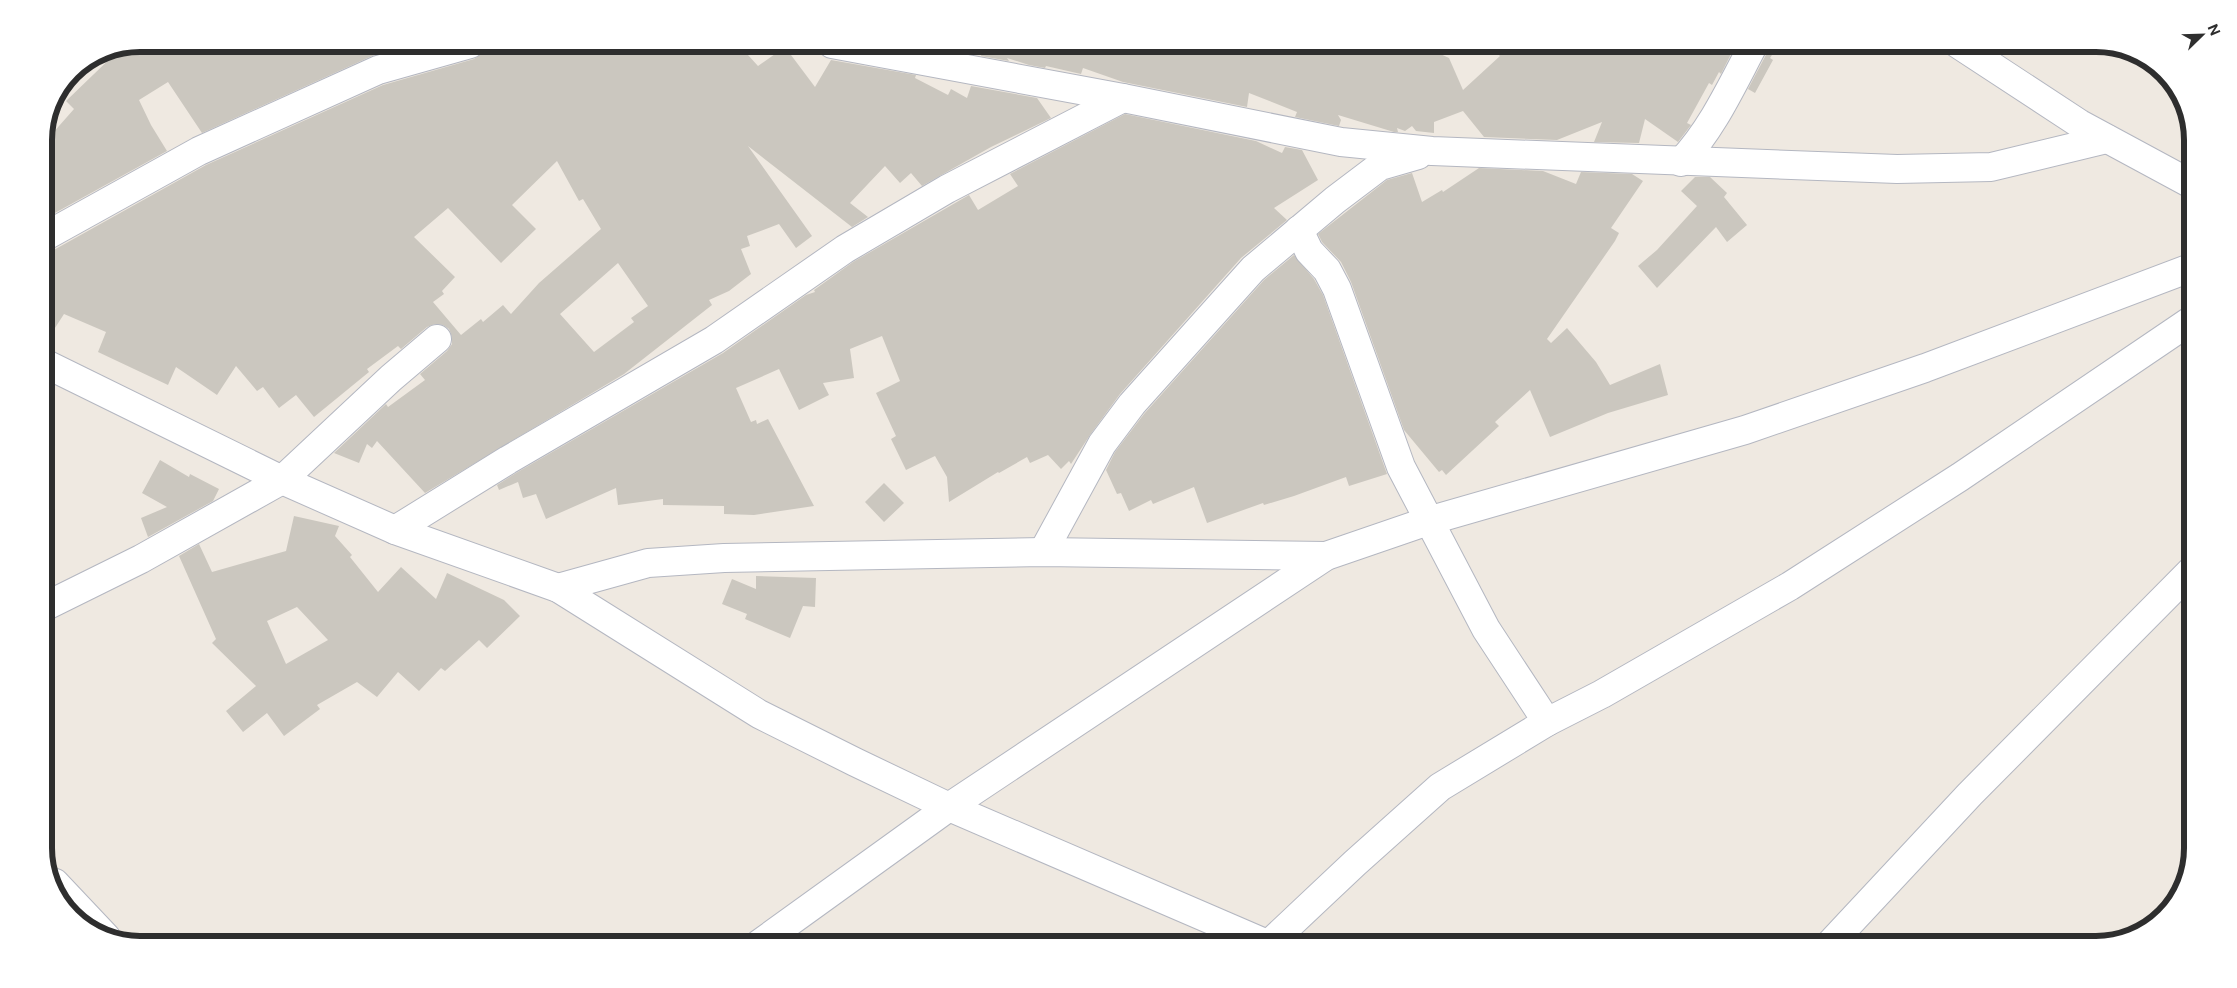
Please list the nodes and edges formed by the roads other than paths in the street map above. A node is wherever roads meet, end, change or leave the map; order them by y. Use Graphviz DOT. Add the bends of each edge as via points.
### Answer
graph roads {
  1 [pos="442,52"];
  2 [pos="875,52"];
  3 [pos="1750,52"];
  4 [pos="1970,52"];
  5 [pos="1123,98"];
  6 [pos="2108,139"];
  7 [pos="1432,151"];
  8 [pos="1681,162"];
  9 [pos="2184,180"];
  10 [pos="1299,230"];
  11 [pos="53,232"];
  12 [pos="2184,270"];
  13 [pos="2184,325"];
  14 [pos="437,339"];
  15 [pos="53,367"];
  16 [pos="282,480"];
  17 [pos="1428,521"];
  18 [pos="395,530"];
  19 [pos="1043,552"];
  20 [pos="1326,556"];
  21 [pos="2184,579"];
  22 [pos="558,588"];
  23 [pos="53,603"];
  24 [pos="1547,722"];
  25 [pos="949,807"];
  26 [pos="68,897"];
  27 [pos="87,917"];
  28 [pos="769,936"];
  29 [pos="1226,936"];
  30 [pos="1277,936"];
  31 [pos="1837,936"];
  1 -- 11 [label="street" via="378,70 199,151"];
  2 -- 5 [label="street"];
  3 -- 8 [label="street" via="1703,136"];
  4 -- 6 [label="street"];
  5 -- 7 [label="street" via="1341,142"];
  5 -- 18 [label="street" via="947,189 845,249 714,340"];
  6 -- 8 [label="street" via="1991,167 1897,169"];
  6 -- 9 [label="street"];
  7 -- 8 [label="street"];
  7 -- 10 [label="street" via="1380,166"];
  10 -- 17 [label="street" via="1309,251 1327,270 1338,289 1401,467"];
  10 -- 19 [label="street" via="1253,269 1132,404 1102,444"];
  12 -- 17 [label="street" via="1925,368 1745,430"];
  13 -- 24 [label="street" via="1960,477 1790,586"];
  14 -- 16 [label="street"];
  15 -- 16 [label="street"];
  16 -- 18 [label="street"];
  16 -- 23 [label="street" via="140,560"];
  17 -- 20 [label="street"];
  17 -- 24 [label="street" via="1486,629"];
  18 -- 22 [label="street"];
  19 -- 20 [label="street"];
  19 -- 22 [label="street" via="724,558 648,563"];
  20 -- 25 [label="street"];
  21 -- 31 [label="street" via="1970,794"];
  22 -- 25 [label="street" via="759,714"];
  24 -- 30 [label="street" via="1440,787"];
  25 -- 28 [label="street"];
  25 -- 29 [label="street"];
  26 -- 27 [label="street"];
}
